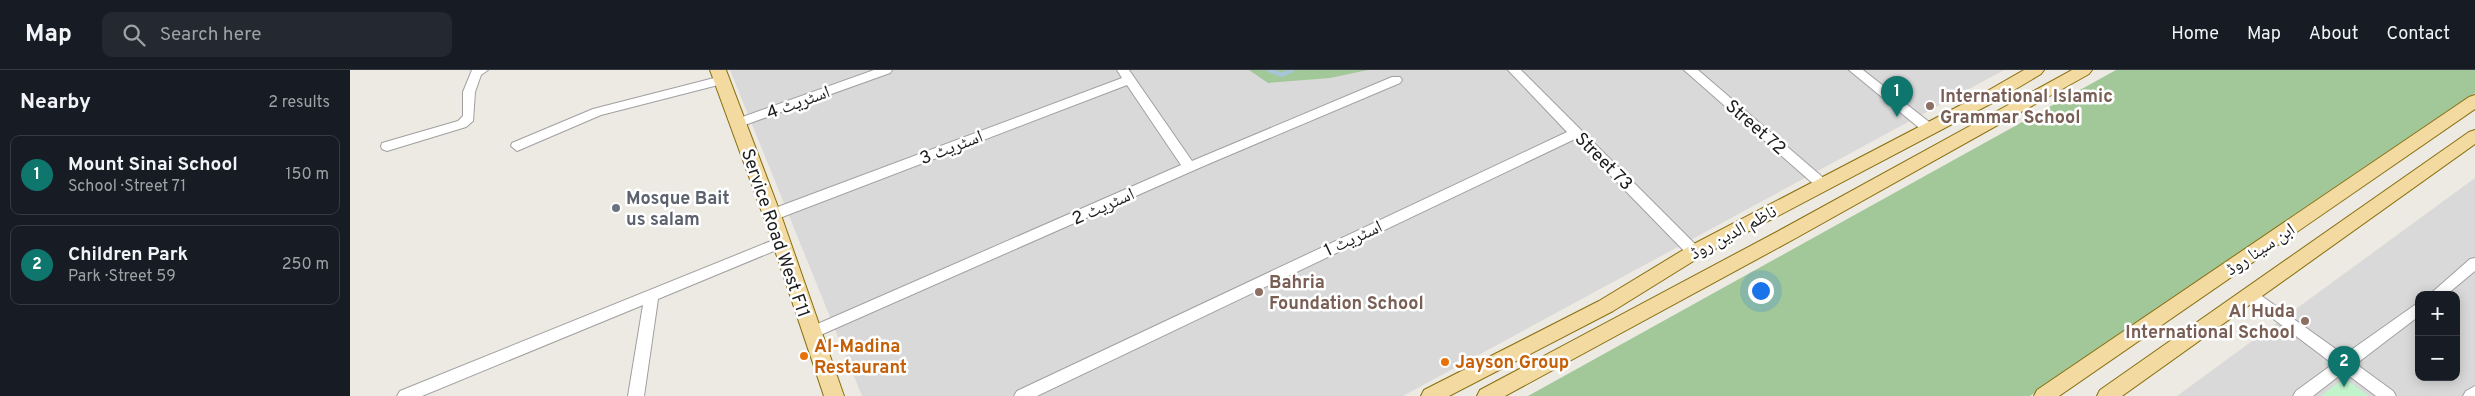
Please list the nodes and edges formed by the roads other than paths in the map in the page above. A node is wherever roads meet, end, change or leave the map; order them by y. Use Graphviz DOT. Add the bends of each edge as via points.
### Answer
graph roads {
  1 [pos="482,70"];
  2 [pos="886,70"];
  3 [pos="1514,70"];
  4 [pos="1690,70"];
  5 [pos="1855,70"];
  6 [pos="2084,70"];
  7 [pos="2027,72"];
  8 [pos="720,75"];
  9 [pos="1126,75"];
  10 [pos="1396,80"];
  11 [pos="2475,101"];
  12 [pos="738,123"];
  13 [pos="1928,128"];
  14 [pos="1576,133"];
  15 [pos="2475,136"];
  16 [pos="387,146"];
  17 [pos="517,146"];
  18 [pos="1190,168"];
  19 [pos="1822,184"];
  20 [pos="1767,214"];
  21 [pos="772,215"];
  22 [pos="1790,233"];
  23 [pos="781,242"];
  24 [pos="1694,252"];
  25 [pos="2475,263"];
  26 [pos="2441,291"];
  27 [pos="2252,294"];
  28 [pos="651,297"];
  29 [pos="1606,306"];
  30 [pos="2415,311"];
  31 [pos="1622,323"];
  32 [pos="811,334"];
  33 [pos="2344,363"];
  34 [pos="2475,393"];
  35 [pos="405,396"];
  36 [pos="636,396"];
  37 [pos="834,396"];
  38 [pos="1022,396"];
  39 [pos="1431,396"];
  40 [pos="1487,396"];
  41 [pos="2044,396"];
  42 [pos="2107,396"];
  43 [pos="2301,396"];
  44 [pos="2388,396"];
  45 [pos="2471,396"];
  1 -- 16 [label="street" via="476,73 469,92 469,118 462,124"];
  2 -- 12 [label="street, اسٹریٹ 4"];
  3 -- 14 [label="street, Street 73"];
  4 -- 19 [label="street, Street 72"];
  5 -- 13 [label="street"];
  6 -- 22 [label="main road, ناظم الدین روڈ"];
  7 -- 13 [label="main road, ناظم الدین روڈ" via="1988,98"];
  8 -- 12 [label="main road, Service Road West F11"];
  8 -- 17 [label="street" via="597,112"];
  9 -- 18 [label="street"];
  9 -- 21 [label="street, اسٹریٹ 3"];
  10 -- 18 [label="street, اسٹریٹ 2"];
  11 -- 41 [label="main road, ابن سینا روڈ"];
  12 -- 21 [label="main road, Service Road West F11"];
  13 -- 19 [label="main road, ناظم الدین روڈ"];
  14 -- 24 [label="street, Street 73"];
  14 -- 38 [label="street, اسٹریٹ 1"];
  15 -- 27 [label="main road, ابن سینا روڈ"];
  18 -- 32 [label="street, اسٹریٹ 2"];
  19 -- 20 [label="main road, ناظم الدین روڈ"];
  20 -- 22 [label="main road"];
  20 -- 24 [label="main road, ناظم الدین روڈ"];
  21 -- 23 [label="main road, Service Road West F11"];
  22 -- 31 [label="main road, ناظم الدین روڈ"];
  23 -- 28 [label="street"];
  23 -- 32 [label="main road, Service Road West F11"];
  24 -- 29 [label="main road, ناظم الدین روڈ"];
  25 -- 26 [label="street"];
  27 -- 33 [label="street"];
  27 -- 42 [label="main road, ابن سینا روڈ"];
  28 -- 35 [label="street"];
  28 -- 36 [label="street"];
  29 -- 31 [label="main road"];
  29 -- 39 [label="main road, ناظم الدین روڈ"];
  30 -- 33 [label="street"];
  31 -- 40 [label="main road, ناظم الدین روڈ"];
  32 -- 37 [label="main road, Service Road West F11"];
  33 -- 43 [label="street"];
  33 -- 44 [label="street"];
  34 -- 45 [label="street"];
}
